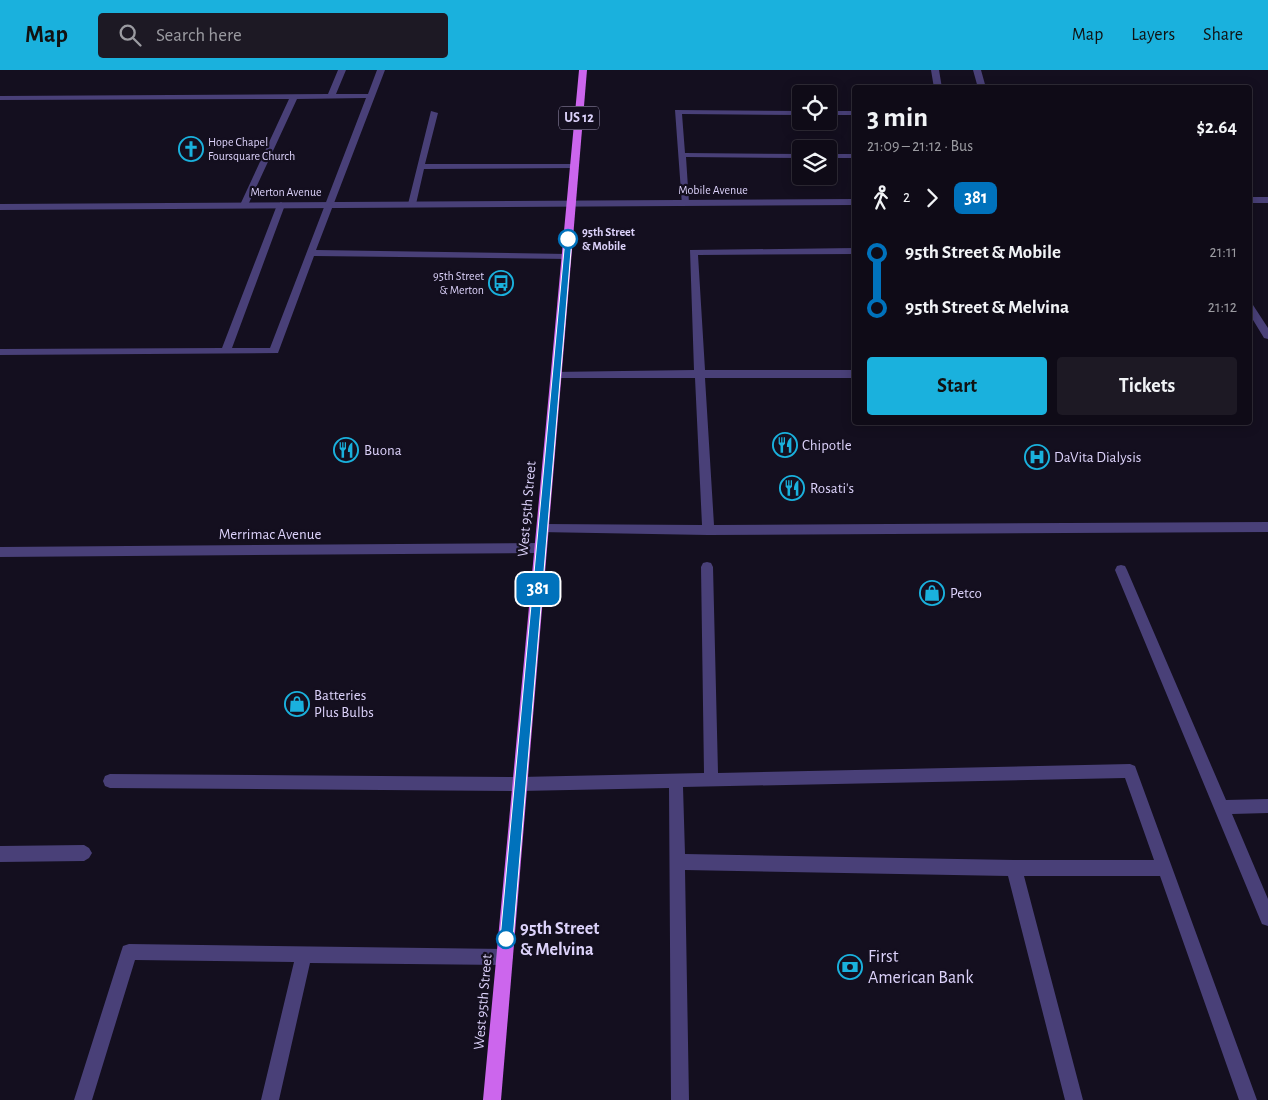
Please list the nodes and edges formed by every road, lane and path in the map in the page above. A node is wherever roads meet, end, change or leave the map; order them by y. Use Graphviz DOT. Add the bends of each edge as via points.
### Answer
graph roads {
  1 [pos="342,70"];
  2 [pos="381,70"];
  3 [pos="583,70"];
  4 [pos="935,70"];
  5 [pos="976,70"];
  6 [pos="938,85"];
  7 [pos="981,85"];
  8 [pos="294,96"];
  9 [pos="331,96"];
  10 [pos="371,96"];
  11 [pos="0,98"];
  12 [pos="434,113"];
  13 [pos="792,113"];
  14 [pos="837,113"];
  15 [pos="852,113"];
  16 [pos="681,155"];
  17 [pos="792,156"];
  18 [pos="837,156"];
  19 [pos="852,156"];
  20 [pos="575,166"];
  21 [pos="420,167"];
  22 [pos="1252,200"];
  23 [pos="1268,200"];
  24 [pos="685,202"];
  25 [pos="852,202"];
  26 [pos="572,203"];
  27 [pos="412,204"];
  28 [pos="244,205"];
  29 [pos="281,205"];
  30 [pos="328,205"];
  31 [pos="0,207"];
  32 [pos="852,251"];
  33 [pos="310,253"];
  34 [pos="567,257"];
  35 [pos="1252,310"];
  36 [pos="1268,336"];
  37 [pos="226,351"];
  38 [pos="0,352"];
  39 [pos="556,374"];
  40 [pos="698,374"];
  41 [pos="852,374"];
  42 [pos="1268,527"];
  43 [pos="543,530"];
  44 [pos="708,530"];
  45 [pos="541,548"];
  46 [pos="0,552"];
  47 [pos="707,567"];
  48 [pos="1121,570"];
  49 [pos="711,780"];
  50 [pos="110,781"];
  51 [pos="676,781"];
  52 [pos="520,784"];
  53 [pos="1222,806"];
  54 [pos="1268,806"];
  55 [pos="84,853"];
  56 [pos="0,854"];
  57 [pos="677,862"];
  58 [pos="1014,868"];
  59 [pos="1165,868"];
  60 [pos="1268,918"];
  61 [pos="304,954"];
  62 [pos="505,957"];
  63 [pos="83,1100"];
  64 [pos="270,1100"];
  65 [pos="492,1100"];
  66 [pos="680,1100"];
  67 [pos="1074,1100"];
  68 [pos="1248,1100"];
  1 -- 9 [label="street"];
  2 -- 10 [label="street"];
  3 -- 20 [label="main road, West 95th Street / US 12"];
  4 -- 6 [label="street"];
  5 -- 7 [label="street"];
  8 -- 9 [label="street"];
  8 -- 11 [label="street"];
  8 -- 28 [label="street"];
  9 -- 10 [label="street"];
  10 -- 30 [label="street"];
  12 -- 21 [label="street"];
  13 -- 16 [label="street" via="678,112"];
  14 -- 15 [label="street"];
  16 -- 17 [label="street"];
  16 -- 24 [label="street"];
  18 -- 19 [label="street"];
  20 -- 21 [label="street"];
  20 -- 26 [label="main road, West 95th Street / US 12"];
  21 -- 27 [label="street"];
  22 -- 23 [label="street"];
  24 -- 25 [label="street, Mobile Avenue"];
  24 -- 26 [label="street, Mobile Avenue"];
  26 -- 27 [label="street, Merton Avenue"];
  26 -- 34 [label="main road, West 95th Street / US 12"];
  27 -- 30 [label="street, Merton Avenue"];
  28 -- 29 [label="street, Merton Avenue"];
  28 -- 31 [label="street, Merton Avenue"];
  29 -- 30 [label="street, Merton Avenue"];
  29 -- 37 [label="street"];
  30 -- 33 [label="street"];
  32 -- 40 [label="street" via="693,252"];
  33 -- 34 [label="street"];
  33 -- 37 [label="street" via="274,351"];
  34 -- 39 [label="main road, West 95th Street / US 12"];
  35 -- 36 [label="street"];
  37 -- 38 [label="street"];
  39 -- 40 [label="street"];
  39 -- 43 [label="main road, West 95th Street / US 12"];
  40 -- 41 [label="street"];
  40 -- 44 [label="street"];
  42 -- 44 [label="street"];
  43 -- 44 [label="street"];
  43 -- 45 [label="main road, West 95th Street / US 12"];
  45 -- 46 [label="street, Merrimac Avenue"];
  45 -- 52 [label="main road, West 95th Street / US 12"];
  47 -- 49 [label="street"];
  48 -- 53 [label="street"];
  49 -- 51 [label="street"];
  49 -- 59 [label="street" via="1130,771"];
  50 -- 52 [label="street"];
  51 -- 52 [label="street"];
  51 -- 57 [label="street"];
  52 -- 62 [label="main road, West 95th Street / US 12"];
  53 -- 54 [label="street"];
  53 -- 60 [label="street"];
  55 -- 56 [label="street"];
  57 -- 58 [label="street"];
  57 -- 66 [label="street"];
  58 -- 59 [label="street"];
  58 -- 67 [label="street"];
  59 -- 68 [label="street"];
  61 -- 62 [label="street"];
  61 -- 63 [label="street" via="129,952"];
  61 -- 64 [label="street"];
  62 -- 65 [label="main road, West 95th Street / US 12"];
}
